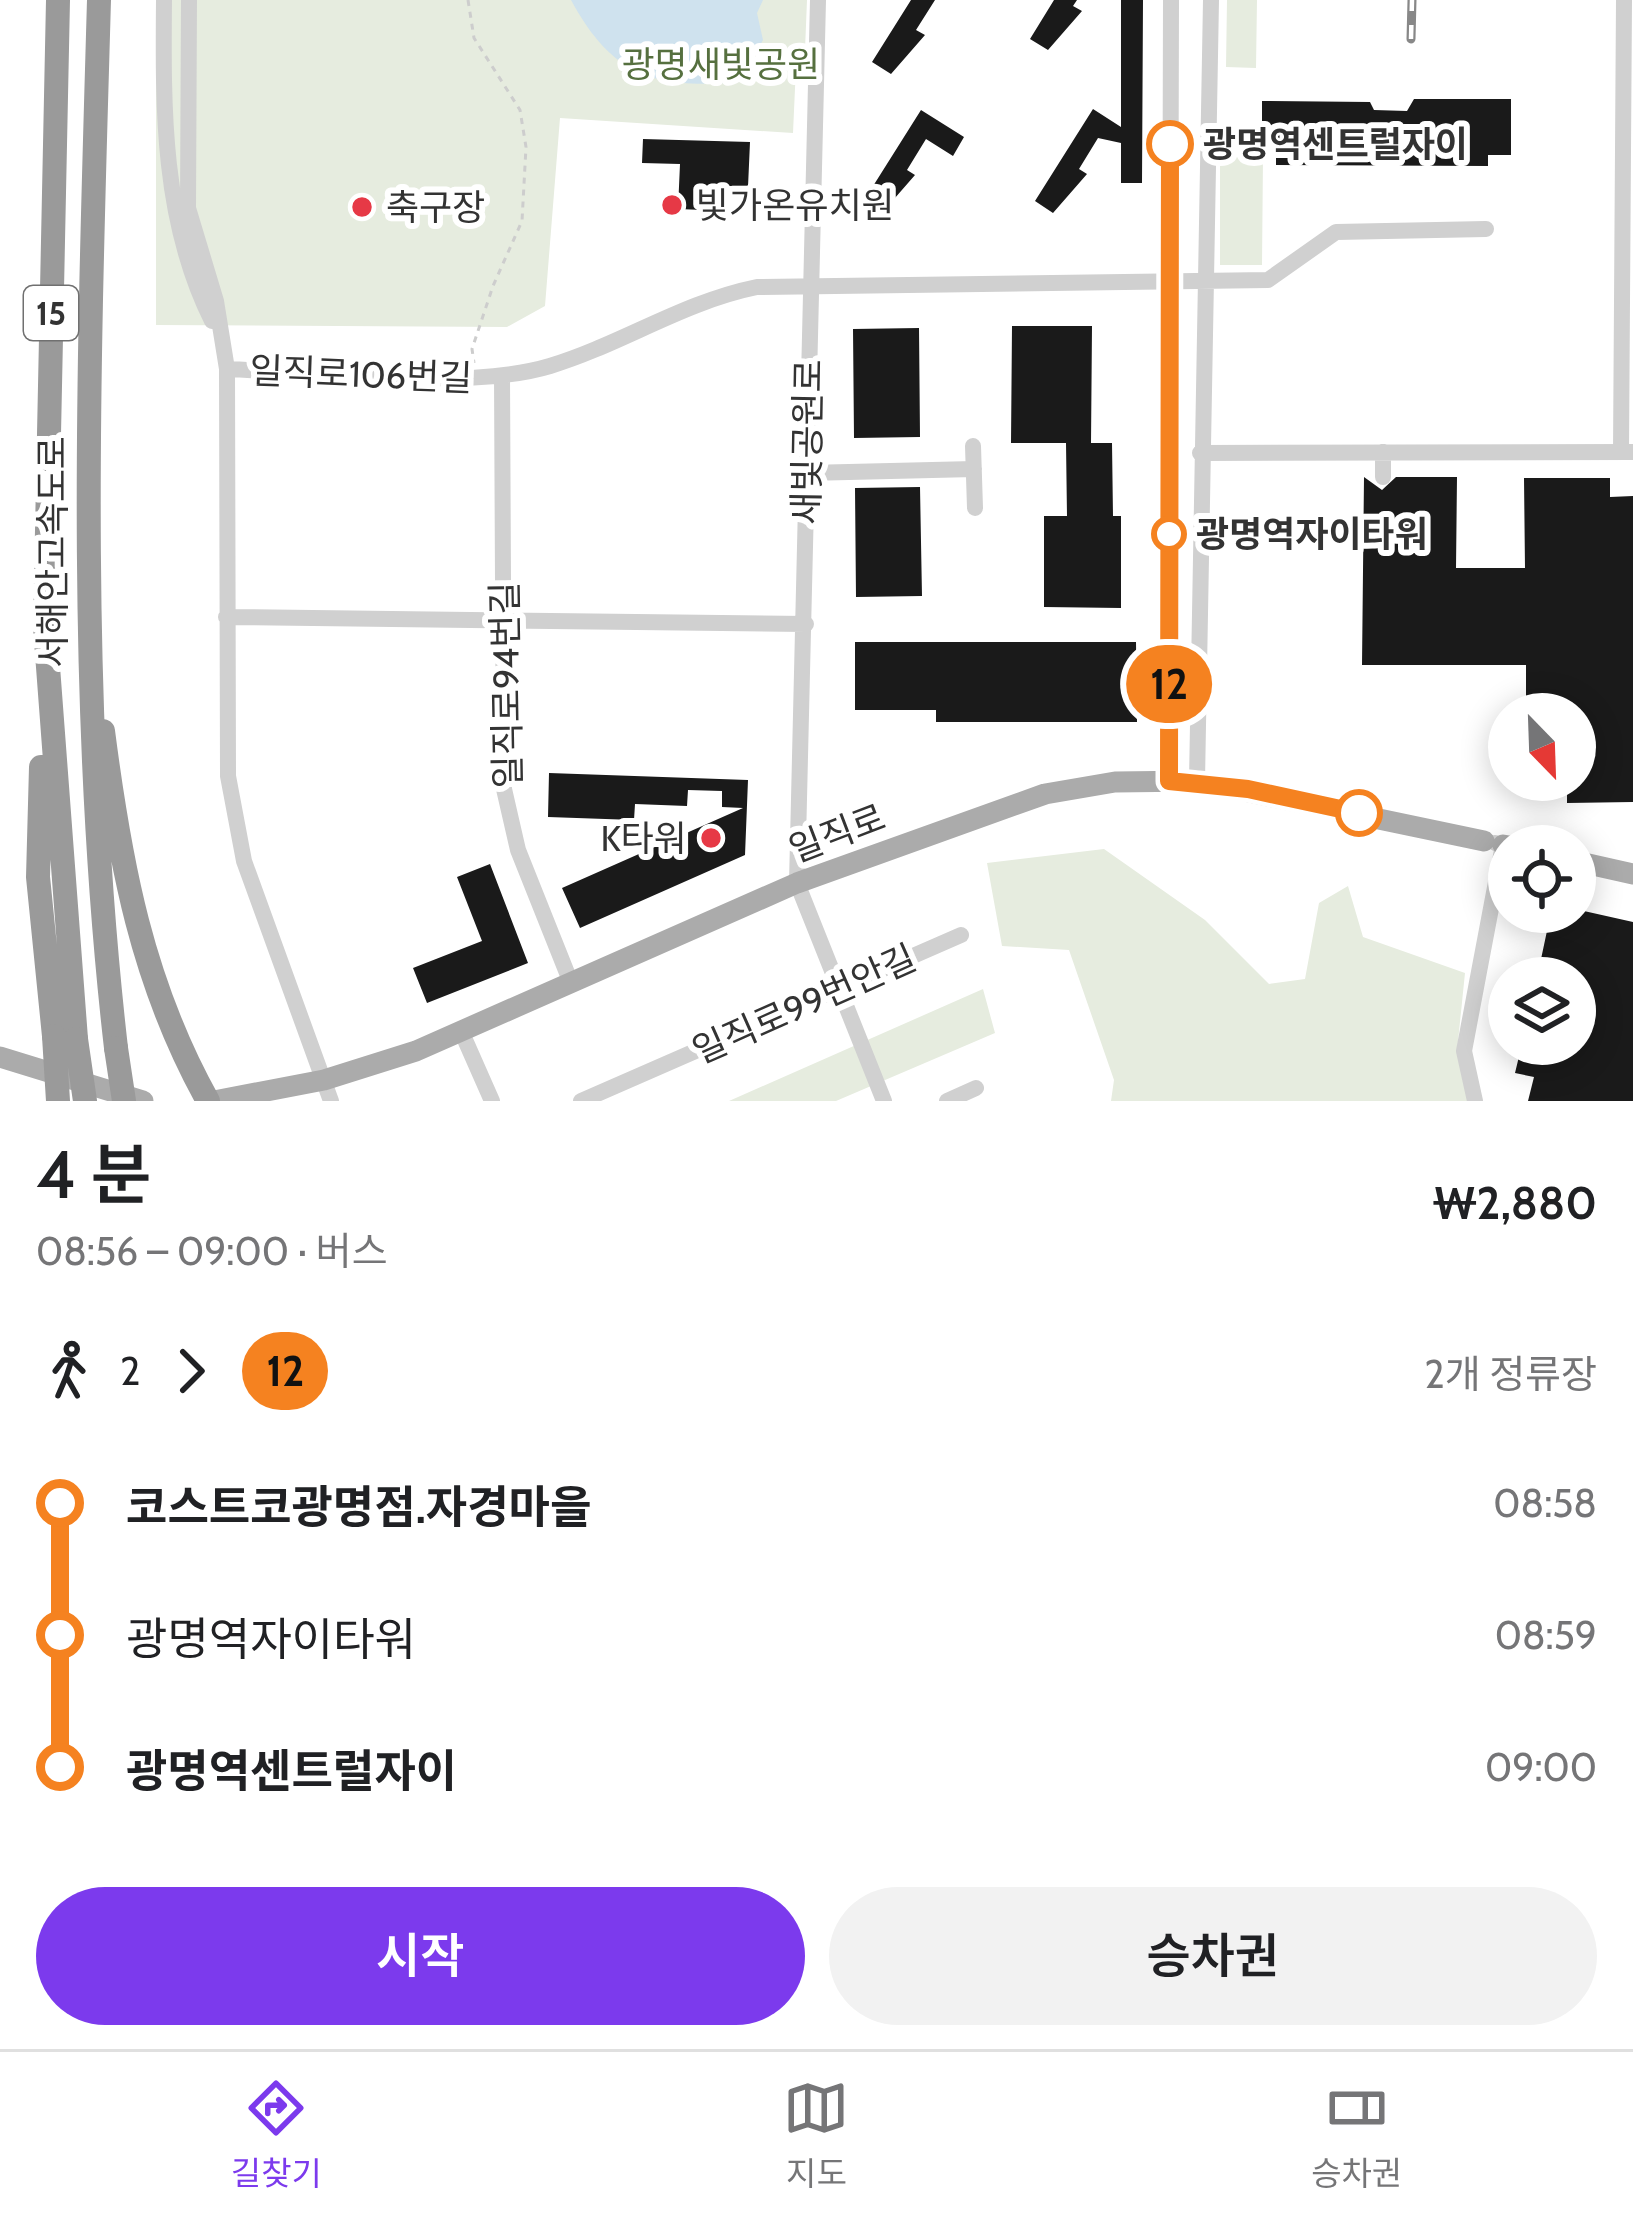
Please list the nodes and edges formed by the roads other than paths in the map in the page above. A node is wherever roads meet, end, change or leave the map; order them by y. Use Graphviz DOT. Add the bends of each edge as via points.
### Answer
graph roads {
  1 [pos="58,0"];
  2 [pos="99,0"];
  3 [pos="164,0"];
  4 [pos="189,0"];
  5 [pos="818,0"];
  6 [pos="1171,0"];
  7 [pos="1211,0"];
  8 [pos="1624,0"];
  9 [pos="1486,229"];
  10 [pos="1168,283"];
  11 [pos="1204,284"];
  12 [pos="809,290"];
  13 [pos="223,344"];
  14 [pos="227,369"];
  15 [pos="502,376"];
  16 [pos="973,446"];
  17 [pos="1200,452"];
  18 [pos="1383,452"];
  19 [pos="1627,452"];
  20 [pos="974,469"];
  21 [pos="807,473"];
  22 [pos="1383,477"];
  23 [pos="975,508"];
  24 [pos="226,616"];
  25 [pos="90,621"];
  26 [pos="504,622"];
  27 [pos="806,624"];
  28 [pos="1169,781"];
  29 [pos="1197,781"];
  30 [pos="1488,842"];
  31 [pos="1596,866"];
  32 [pos="1633,874"];
  33 [pos="797,884"];
  34 [pos="1488,907"];
  35 [pos="962,935"];
  36 [pos="571,983"];
  37 [pos="836,989"];
  38 [pos="462,1033"];
  39 [pos="65,1038"];
  40 [pos="0,1057"];
  41 [pos="976,1088"];
  42 [pos="327,1090"];
  43 [pos="58,1101"];
  44 [pos="85,1101"];
  45 [pos="124,1101"];
  46 [pos="143,1101"];
  47 [pos="211,1101"];
  48 [pos="492,1101"];
  49 [pos="581,1101"];
  50 [pos="884,1101"];
  51 [pos="947,1101"];
  52 [pos="1475,1101"];
  1 -- 39 [label="highway, 서해안고속도로 / 15" via="46,627"];
  2 -- 25 [label="highway, 서해안고속도로 / 15" via="86,479"];
  3 -- 13 [label="street" via="166,162 183,237"];
  4 -- 13 [label="street" via="188,208"];
  5 -- 12 [label="street, 새빛공원로"];
  6 -- 10 [label="street"];
  7 -- 11 [label="street"];
  8 -- 19 [label="street"];
  9 -- 11 [label="street, 일직로106번길" via="1336,232 1279,276"];
  10 -- 11 [label="street, 일직로106번길"];
  10 -- 12 [label="street, 일직로106번길"];
  10 -- 28 [label="street"];
  11 -- 17 [label="street"];
  12 -- 15 [label="street, 일직로106번길" via="757,287 709,297 595,350"];
  12 -- 21 [label="street, 새빛공원로"];
  13 -- 14 [label="street"];
  14 -- 15 [label="street, 일직로106번길"];
  14 -- 24 [label="street, 일직로106번길"];
  15 -- 26 [label="street, 일직로94번길"];
  16 -- 20 [label="street"];
  17 -- 18 [label="street"];
  17 -- 29 [label="street"];
  18 -- 19 [label="street"];
  18 -- 22 [label="street"];
  20 -- 21 [label="street"];
  20 -- 23 [label="street"];
  21 -- 27 [label="street, 새빛공원로"];
  24 -- 26 [label="street"];
  24 -- 42 [label="street, 일직로106번길" via="228,776 244,861"];
  25 -- 45 [label="highway, 서해안고속도로 / 15, bridge" via="97,888"];
  25 -- 47 [label="highway" via="123,878 142,955"];
  26 -- 27 [label="street"];
  26 -- 36 [label="street, 일직로94번길" via="505,789 518,850"];
  27 -- 33 [label="street, 새빛공원로"];
  28 -- 29 [label="main road, 일직로"];
  28 -- 33 [label="main road, 일직로" via="1045,794"];
  29 -- 30 [label="main road, 일직로"];
  31 -- 32 [label="main road"];
  33 -- 36 [label="main road, 일직로"];
  33 -- 37 [label="street"];
  34 -- 52 [label="street" via="1463,1051"];
  35 -- 37 [label="street, 일직로99번안길"];
  36 -- 38 [label="main road, 일직로"];
  37 -- 49 [label="street, 일직로99번안길"];
  37 -- 50 [label="street"];
  38 -- 42 [label="main road, 일직로"];
  38 -- 48 [label="street"];
  39 -- 43 [label="highway, bridge"];
  39 -- 44 [label="highway, 서해안고속도로 / 15, bridge"];
  40 -- 46 [label="main road"];
  41 -- 51 [label="street"];
  42 -- 47 [label="main road, 일직로"];
}
